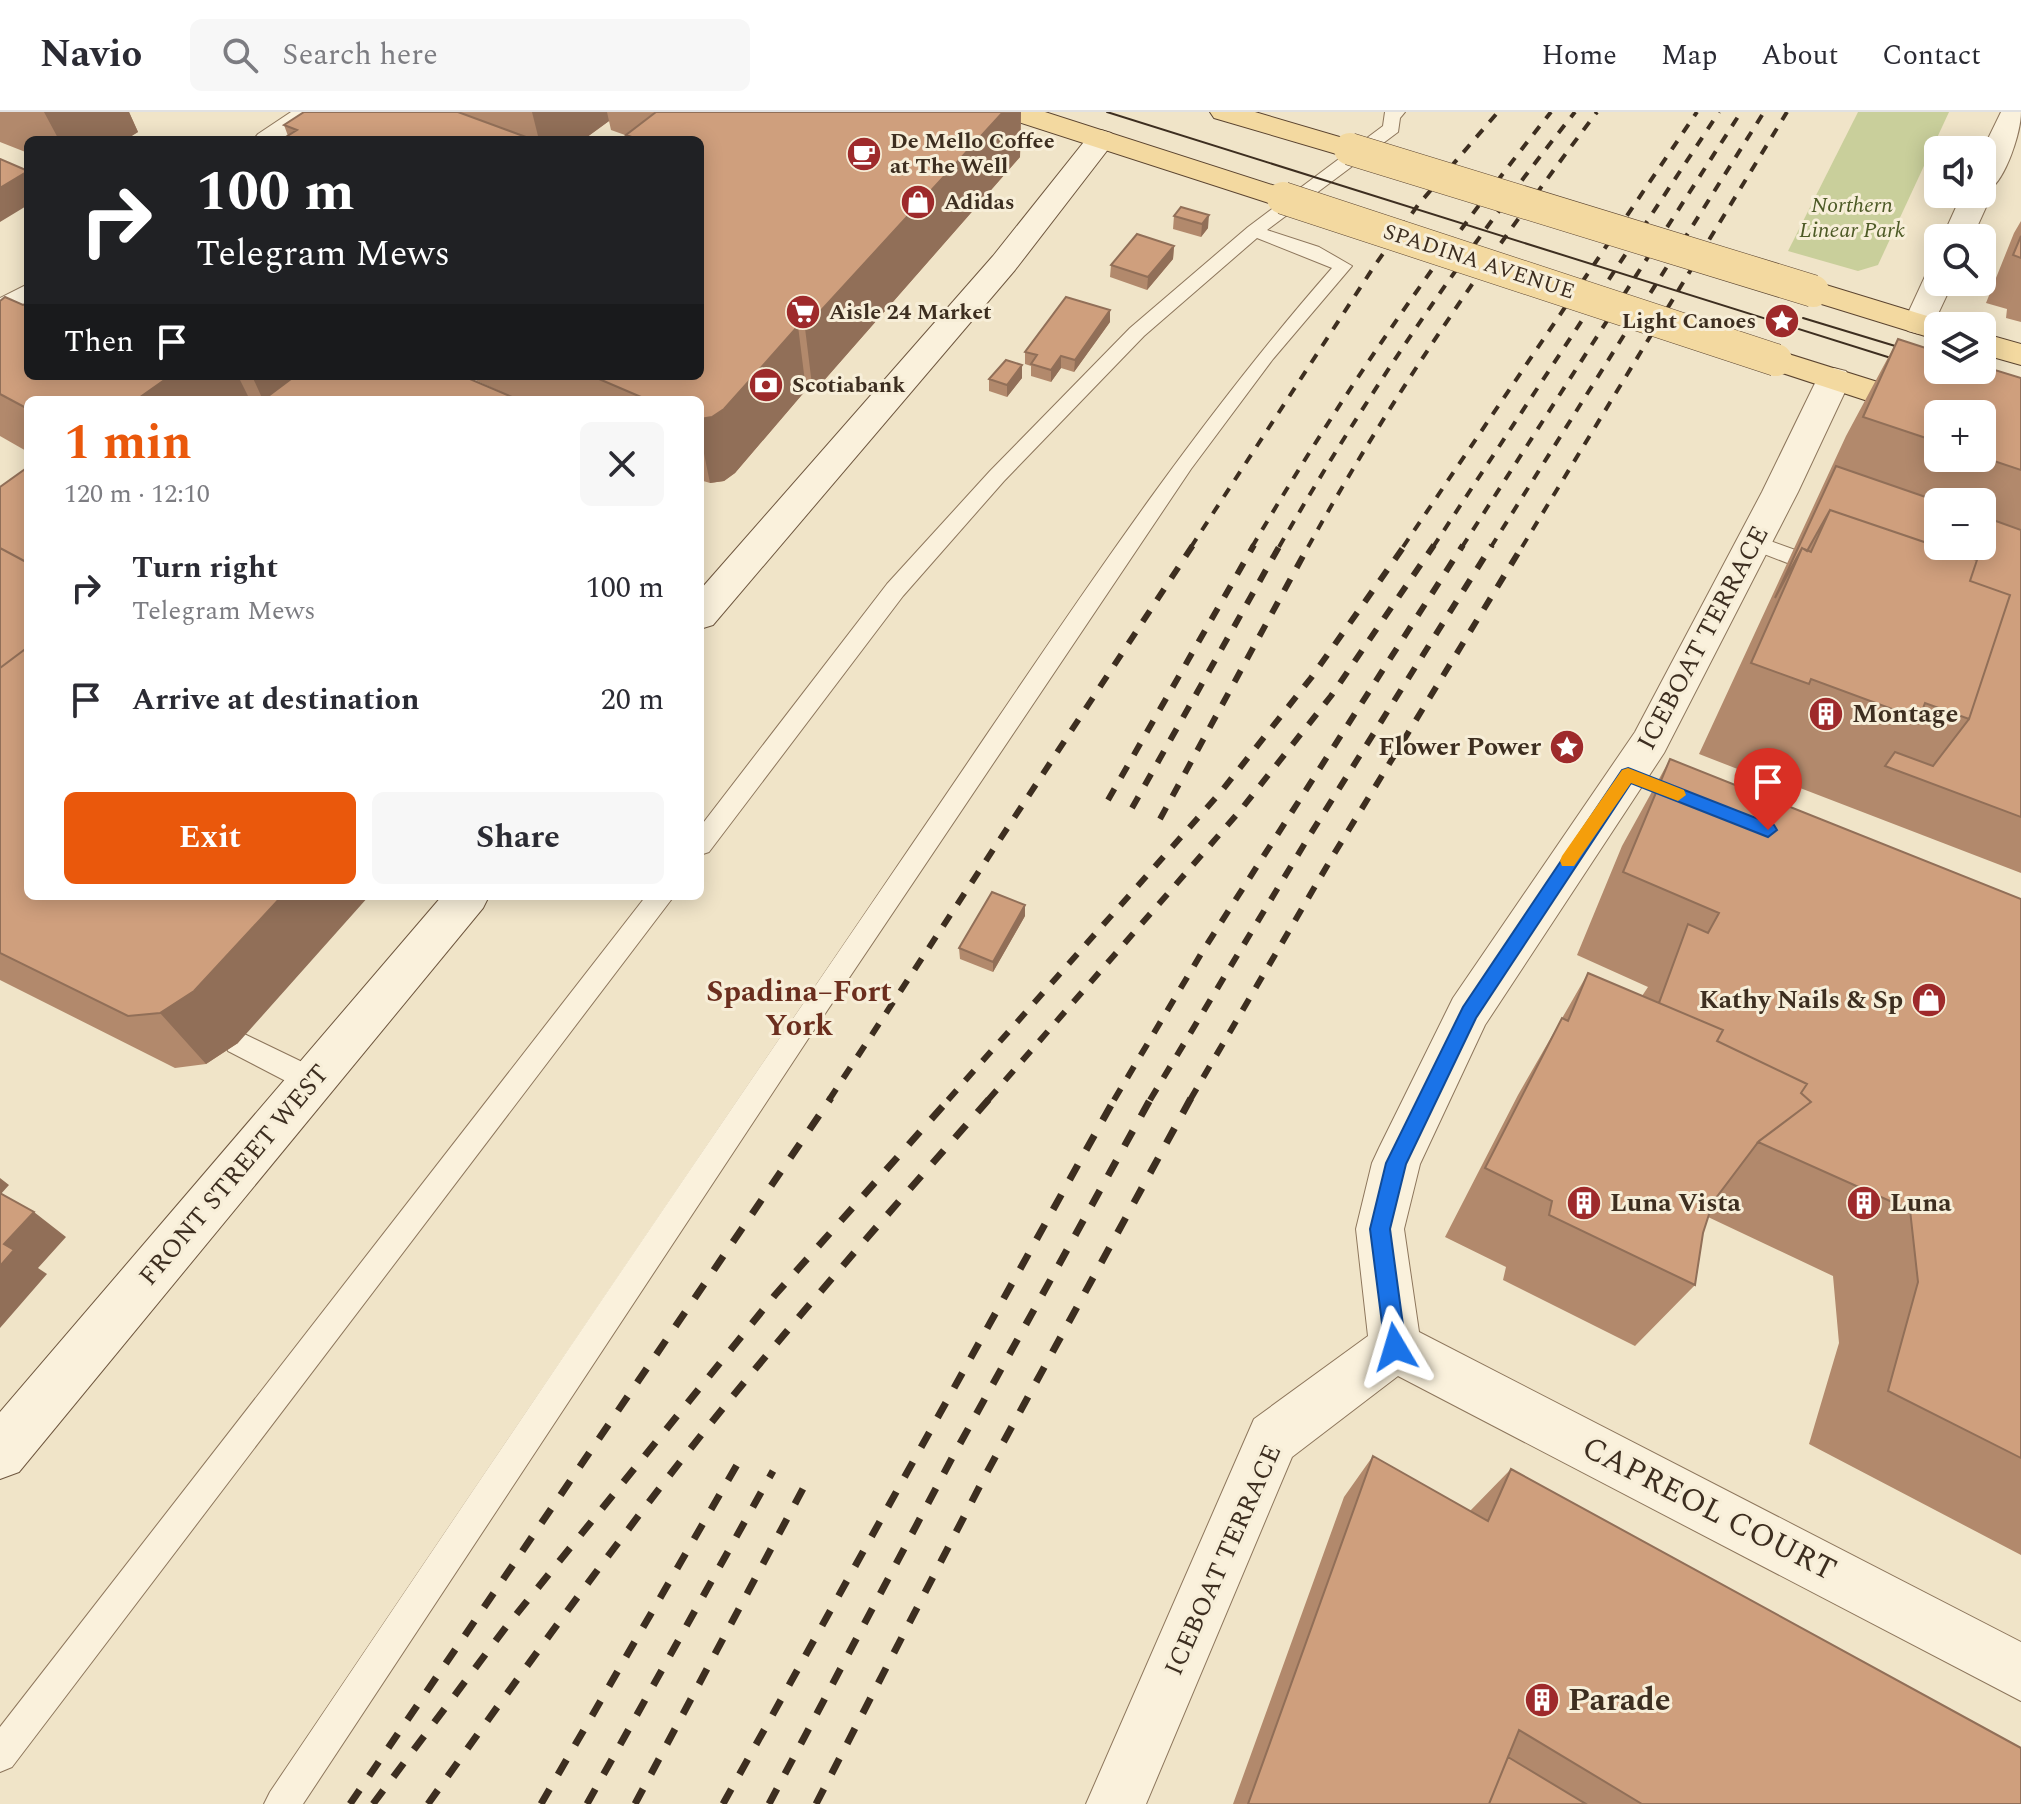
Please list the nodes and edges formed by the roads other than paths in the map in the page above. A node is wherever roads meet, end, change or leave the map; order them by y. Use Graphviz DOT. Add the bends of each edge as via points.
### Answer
graph roads {
  1 [pos="311,112"];
  2 [pos="1016,112"];
  3 [pos="1224,112"];
  4 [pos="1397,112"];
  5 [pos="2015,112"];
  6 [pos="1110,128"];
  7 [pos="274,136"];
  8 [pos="1996,153"];
  9 [pos="1254,231"];
  10 [pos="24,297"];
  11 [pos="0,312"];
  12 [pos="1924,326"];
  13 [pos="1996,347"];
  14 [pos="2021,355"];
  15 [pos="1834,379"];
  16 [pos="1924,408"];
  17 [pos="704,610"];
  18 [pos="704,840"];
  19 [pos="465,900"];
  20 [pos="658,900"];
  21 [pos="238,1043"];
  22 [pos="313,1081"];
  23 [pos="1395,1347"];
  24 [pos="3,1445"];
  25 [pos="2021,1673"];
  26 [pos="0,1755"];
  27 [pos="282,1804"];
  28 [pos="1116,1804"];
  1 -- 7 [label="street"];
  2 -- 6 [label="main road, SPADINA AVENUE"];
  3 -- 12 [label="main road, bridge"];
  4 -- 9 [label="lane" via="1391,116 1392,128"];
  5 -- 8 [label="street"];
  6 -- 15 [label="main road, SPADINA AVENUE, bridge" via="1283,198"];
  6 -- 17 [label="street" via="1004,263"];
  9 -- 18 [label="lane" via="1137,332 997,476 895,590"];
  9 -- 27 [label="lane" via="1343,266 1266,355 1184,464"];
  10 -- 11 [label="street"];
  13 -- 14 [label="main road"];
  15 -- 16 [label="main road, SPADINA AVENUE"];
  15 -- 23 [label="street, ICEBOAT TERRACE" via="1772,549 1650,742 1642,781 1469,1012 1396,1163 1380,1229"];
  19 -- 22 [label="street, FRONT STREET WEST"];
  20 -- 26 [label="lane"];
  21 -- 22 [label="lane"];
  22 -- 24 [label="street, FRONT STREET WEST"];
  23 -- 25 [label="street, CAPREOL COURT"];
  23 -- 28 [label="street, ICEBOAT TERRACE" via="1273,1438"];
}
